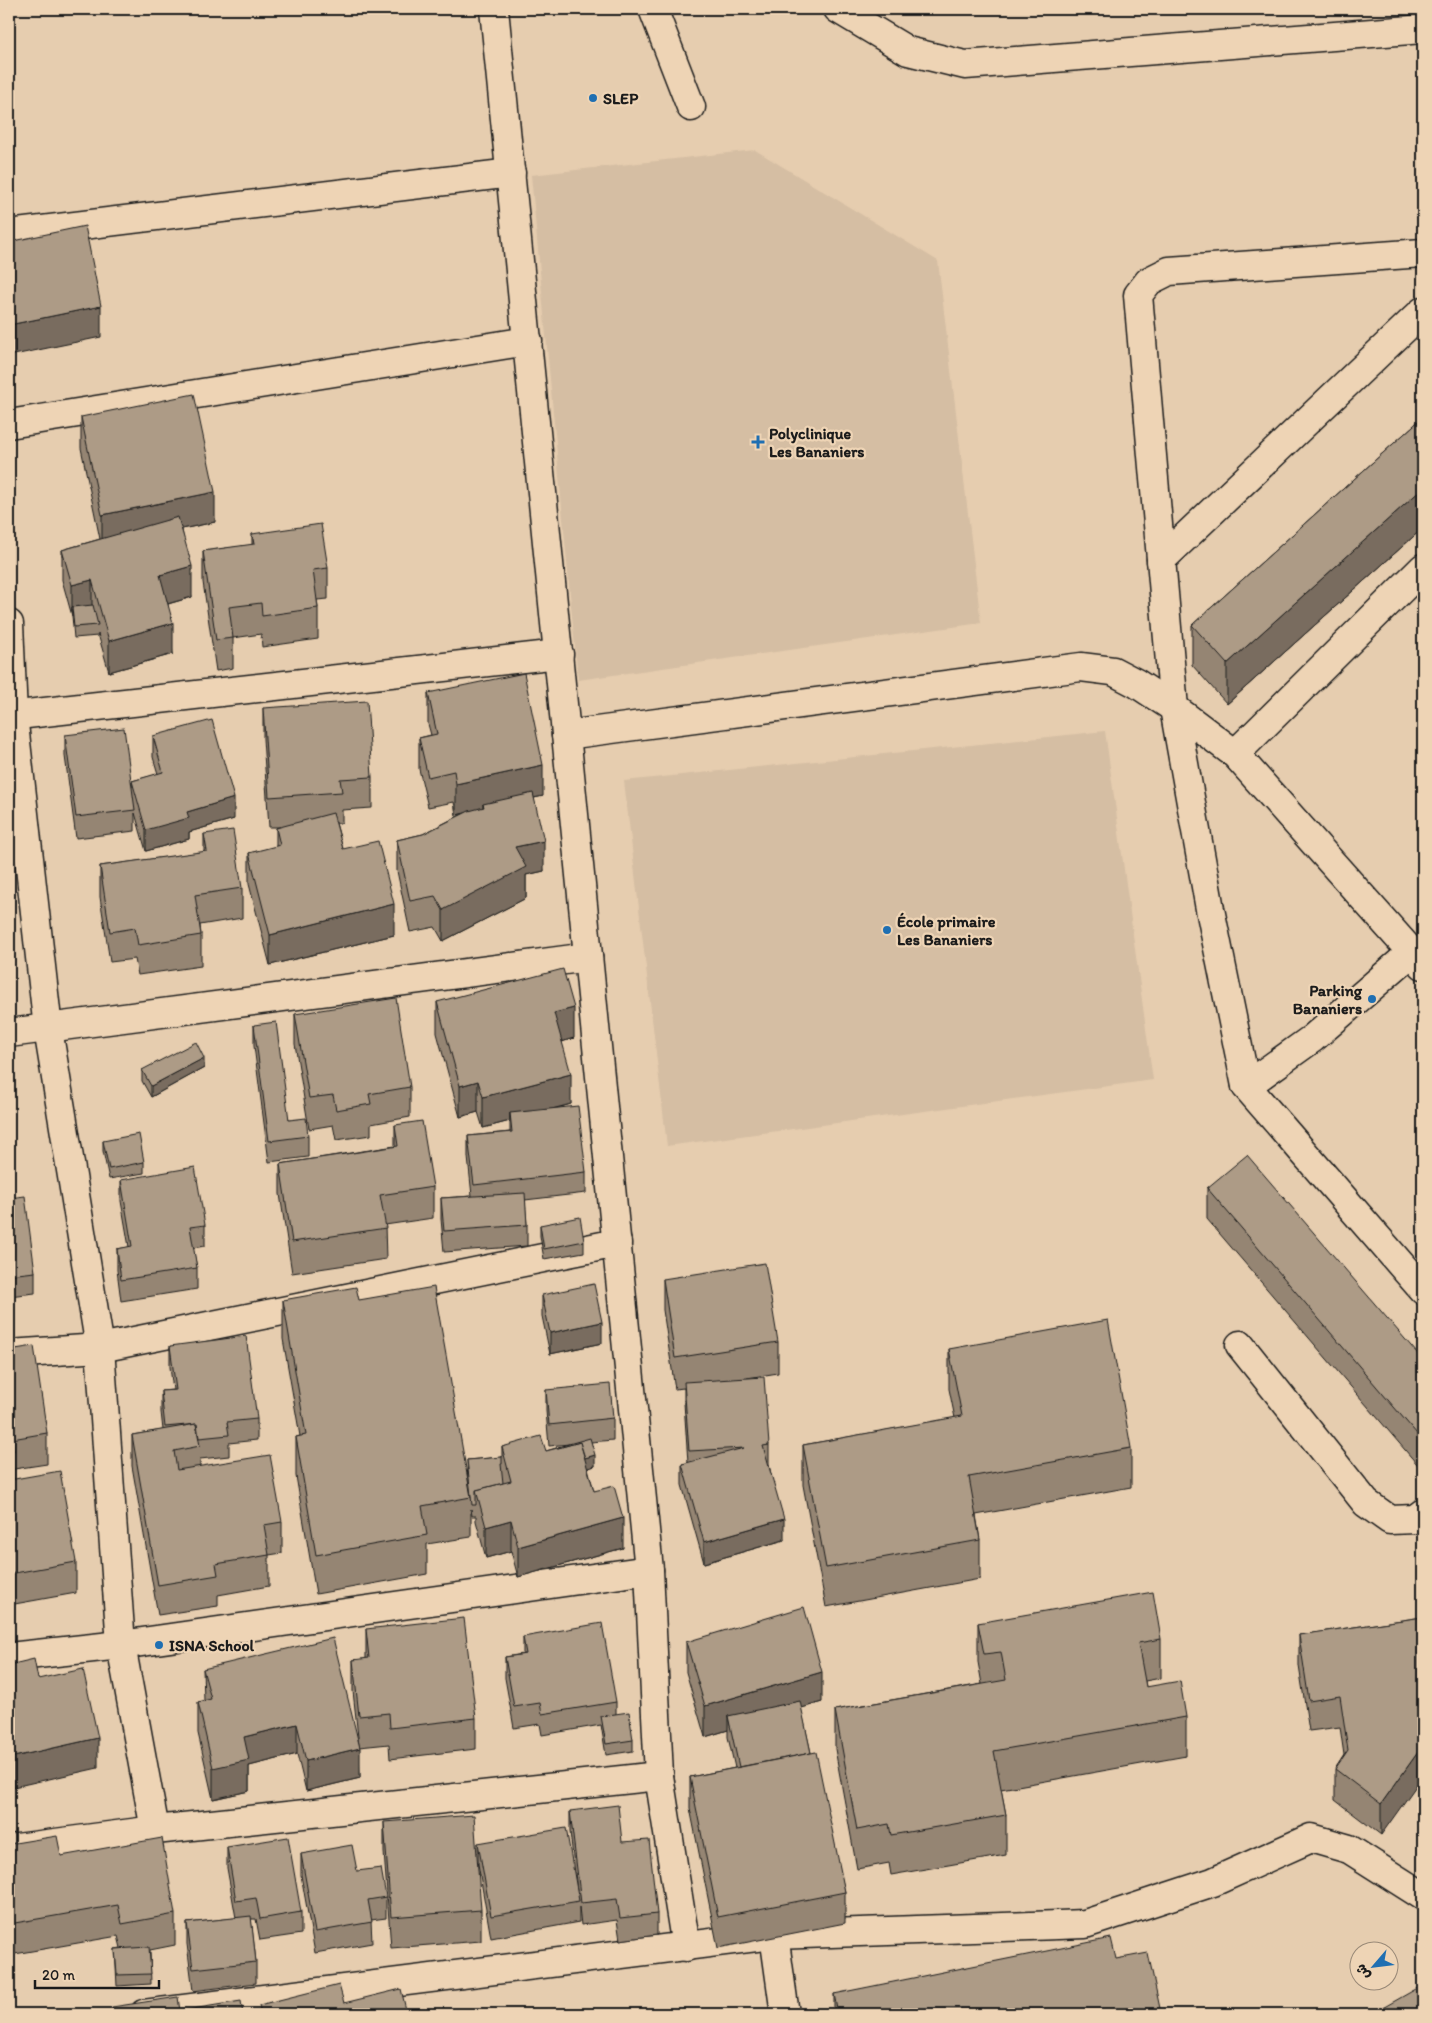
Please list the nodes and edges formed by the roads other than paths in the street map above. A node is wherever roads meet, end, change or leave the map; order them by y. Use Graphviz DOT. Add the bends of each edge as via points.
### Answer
graph roads {
  1 [pos="494,9"];
  2 [pos="653,9"];
  3 [pos="838,9"];
  4 [pos="1423,29"];
  5 [pos="691,107"];
  6 [pos="511,173"];
  7 [pos="9,234"];
  8 [pos="1423,253"];
  9 [pos="1423,311"];
  10 [pos="528,341"];
  11 [pos="9,424"];
  12 [pos="1161,560"];
  13 [pos="1423,568"];
  14 [pos="9,624"];
  15 [pos="559,654"];
  16 [pos="1174,708"];
  17 [pos="11,716"];
  18 [pos="566,735"];
  19 [pos="1235,754"];
  20 [pos="588,957"];
  21 [pos="1418,959"];
  22 [pos="48,1029"];
  23 [pos="9,1034"];
  24 [pos="1246,1086"];
  25 [pos="617,1244"];
  26 [pos="1423,1290"];
  27 [pos="1240,1345"];
  28 [pos="100,1348"];
  29 [pos="9,1354"];
  30 [pos="1423,1513"];
  31 [pos="649,1570"];
  32 [pos="121,1645"];
  33 [pos="9,1658"];
  34 [pos="659,1776"];
  35 [pos="156,1830"];
  36 [pos="9,1849"];
  37 [pos="1423,1896"];
  38 [pos="774,1935"];
  39 [pos="686,1947"];
  40 [pos="144,2014"];
  41 [pos="785,2014"];
  1 -- 6 [label="street"];
  2 -- 5 [label="street"];
  3 -- 4 [label="street" via="908,51 965,64"];
  6 -- 7 [label="street"];
  6 -- 10 [label="street"];
  8 -- 12 [label="street" via="1169,271 1149,281 1138,295"];
  9 -- 12 [label="street"];
  10 -- 11 [label="street"];
  10 -- 15 [label="street"];
  12 -- 16 [label="street"];
  13 -- 19 [label="street"];
  14 -- 17 [label="street"];
  15 -- 17 [label="street"];
  15 -- 18 [label="street"];
  16 -- 18 [label="street" via="1112,671 1081,667"];
  16 -- 19 [label="street"];
  16 -- 24 [label="street"];
  17 -- 22 [label="street"];
  18 -- 20 [label="street"];
  19 -- 21 [label="street"];
  20 -- 22 [label="street"];
  20 -- 25 [label="street"];
  21 -- 24 [label="street"];
  22 -- 23 [label="street"];
  22 -- 28 [label="street"];
  24 -- 26 [label="street"];
  25 -- 28 [label="street"];
  25 -- 31 [label="street"];
  27 -- 30 [label="street" via="1366,1503 1390,1520 1415,1519"];
  28 -- 29 [label="street"];
  28 -- 32 [label="street"];
  31 -- 32 [label="street"];
  31 -- 34 [label="street"];
  32 -- 33 [label="street"];
  32 -- 35 [label="street"];
  34 -- 35 [label="street"];
  34 -- 39 [label="street"];
  35 -- 36 [label="street"];
  37 -- 38 [label="street" via="1350,1849 1311,1838 1213,1882 1085,1924"];
  38 -- 39 [label="street"];
  38 -- 41 [label="street"];
  39 -- 40 [label="street"];
}
